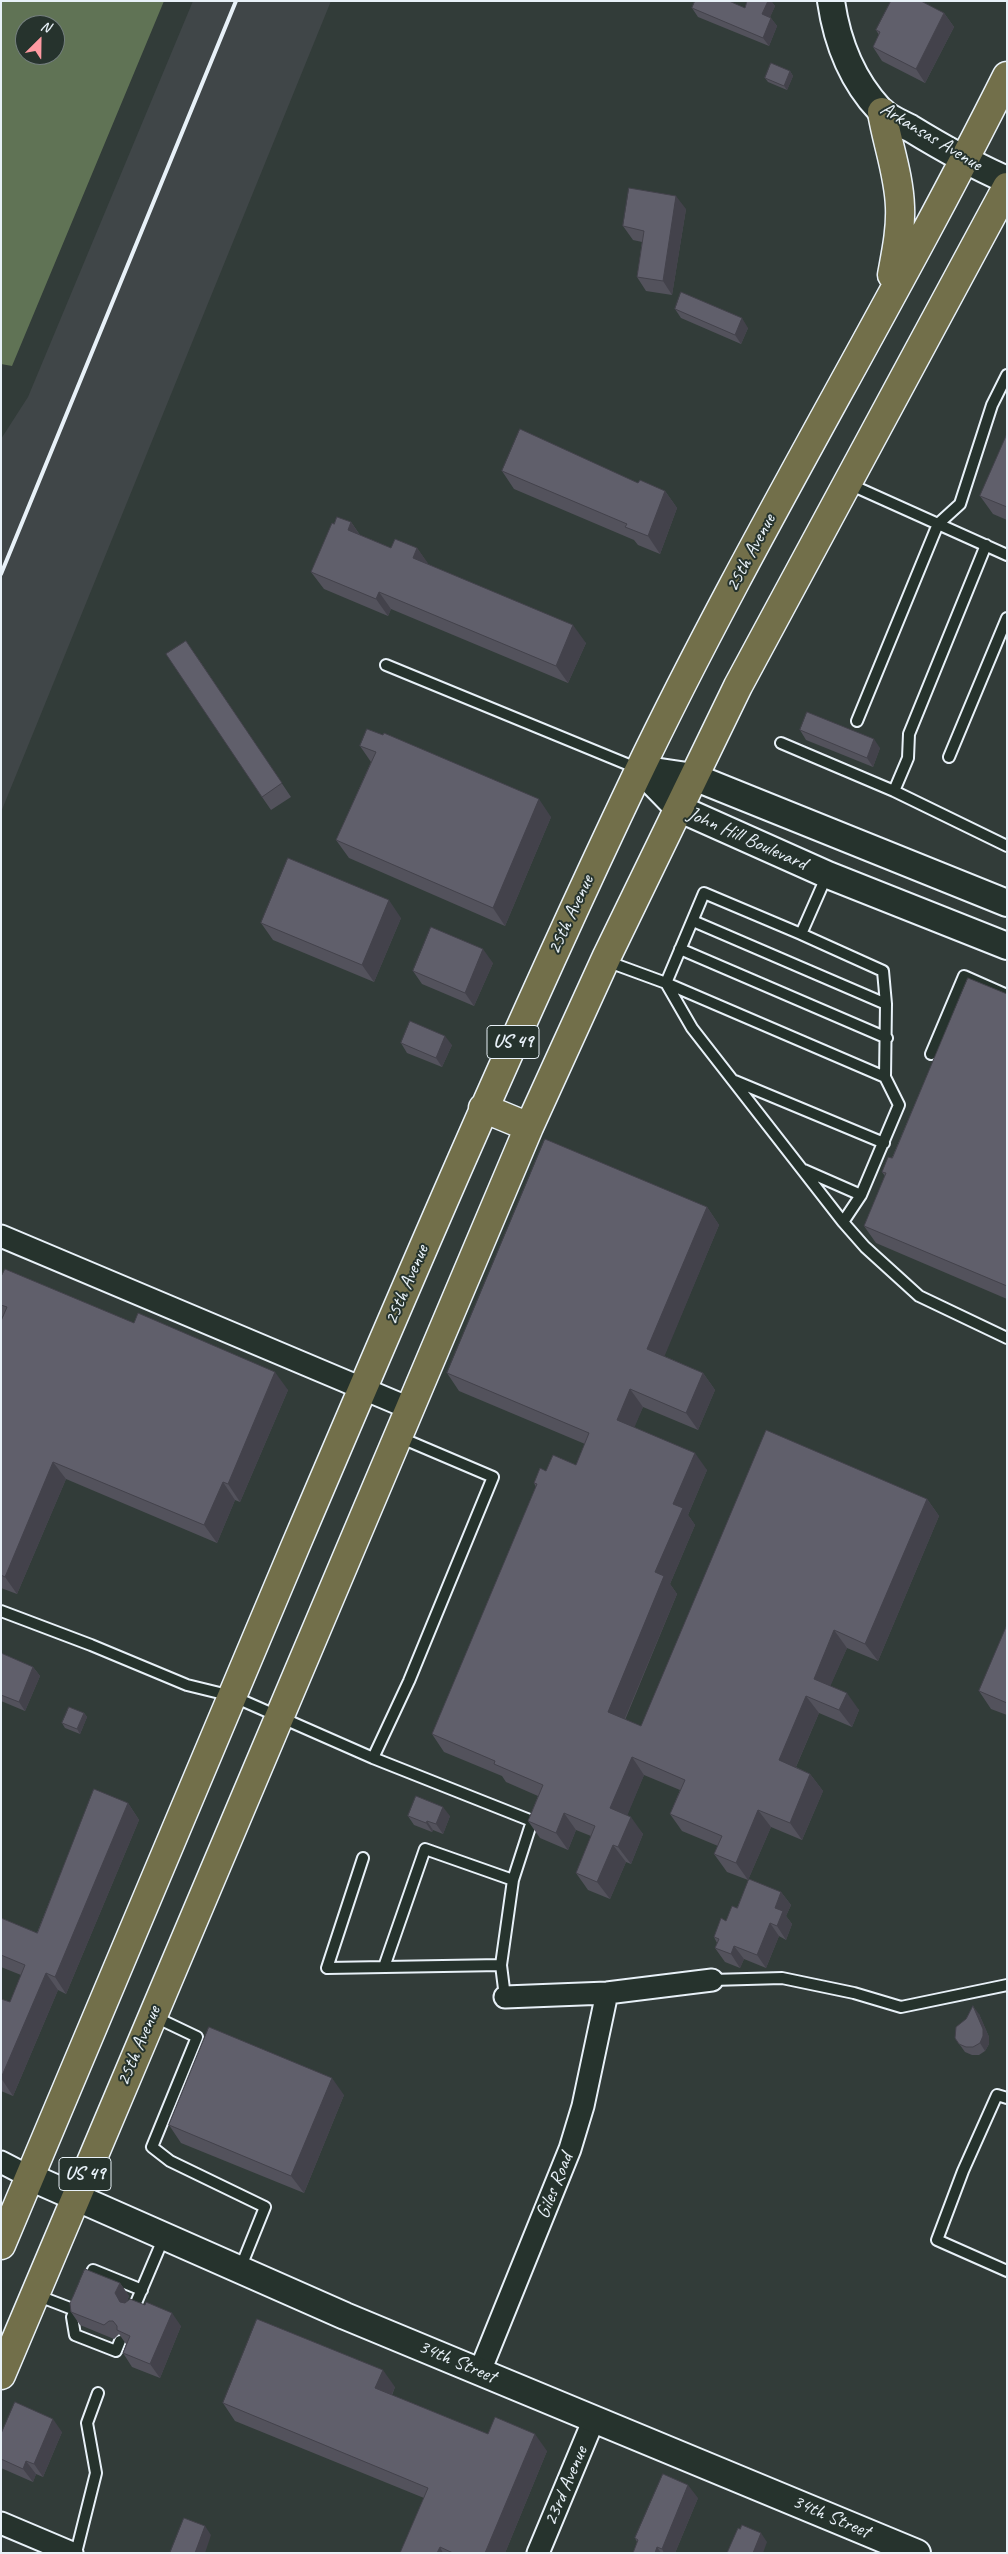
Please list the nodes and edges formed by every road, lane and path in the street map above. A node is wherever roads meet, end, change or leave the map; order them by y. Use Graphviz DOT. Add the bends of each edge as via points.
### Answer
graph roads {
  1 [pos="831,1"];
  2 [pos="1007,76"];
  3 [pos="882,112"];
  4 [pos="964,160"];
  5 [pos="1007,180"];
  6 [pos="1007,187"];
  7 [pos="888,299"];
  8 [pos="1007,375"];
  9 [pos="846,482"];
  10 [pos="938,524"];
  11 [pos="986,545"];
  12 [pos="1007,555"];
  13 [pos="1007,618"];
  14 [pos="386,664"];
  15 [pos="857,721"];
  16 [pos="781,743"];
  17 [pos="949,757"];
  18 [pos="640,769"];
  19 [pos="694,777"];
  20 [pos="894,791"];
  21 [pos="678,808"];
  22 [pos="1007,846"];
  23 [pos="828,874"];
  24 [pos="1007,903"];
  25 [pos="693,920"];
  26 [pos="801,934"];
  27 [pos="1007,946"];
  28 [pos="680,949"];
  29 [pos="605,961"];
  30 [pos="666,983"];
  31 [pos="1007,995"];
  32 [pos="886,1004"];
  33 [pos="887,1038"];
  34 [pos="931,1054"];
  35 [pos="885,1077"];
  36 [pos="734,1081"];
  37 [pos="483,1108"];
  38 [pos="529,1127"];
  39 [pos="884,1143"];
  40 [pos="803,1170"];
  41 [pos="861,1195"];
  42 [pos="843,1222"];
  43 [pos="1,1236"];
  44 [pos="1007,1338"];
  45 [pos="362,1388"];
  46 [pos="410,1408"];
  47 [pos="398,1436"];
  48 [pos="1,1611"];
  49 [pos="232,1696"];
  50 [pos="278,1718"];
  51 [pos="373,1758"];
  52 [pos="363,1858"];
  53 [pos="513,1880"];
  54 [pos="501,1965"];
  55 [pos="384,1967"];
  56 [pos="712,1980"];
  57 [pos="1007,1986"];
  58 [pos="607,1993"];
  59 [pos="505,1997"];
  60 [pos="152,2016"];
  61 [pos="1007,2098"];
  62 [pos="1,2162"];
  63 [pos="30,2177"];
  64 [pos="76,2197"];
  65 [pos="164,2236"];
  66 [pos="1,2245"];
  67 [pos="240,2269"];
  68 [pos="1007,2271"];
  69 [pos="142,2290"];
  70 [pos="35,2294"];
  71 [pos="75,2310"];
  72 [pos="133,2310"];
  73 [pos="120,2341"];
  74 [pos="480,2371"];
  75 [pos="1,2376"];
  76 [pos="98,2393"];
  77 [pos="594,2419"];
  78 [pos="1,2523"];
  79 [pos="74,2553"];
  80 [pos="538,2553"];
  81 [pos="917,2553"];
  1 -- 3 [label="street, Arkansas Avenue" via="834,23 848,64"];
  2 -- 4 [label="main road, US 49"];
  3 -- 4 [label="street, Arkansas Avenue"];
  3 -- 7 [label="main road" via="900,207"];
  4 -- 5 [label="street, Arkansas Avenue"];
  4 -- 7 [label="main road, 25th Avenue / US 49"];
  6 -- 9 [label="main road, 25th Avenue / US 49"];
  7 -- 18 [label="main road, 25th Avenue / US 49" via="723,606"];
  8 -- 10 [label="lane" via="992,405 960,504"];
  9 -- 10 [label="lane"];
  9 -- 19 [label="main road, 25th Avenue / US 49" via="738,686"];
  10 -- 11 [label="lane"];
  10 -- 15 [label="lane"];
  11 -- 12 [label="lane"];
  11 -- 20 [label="lane" via="909,734 908,758"];
  13 -- 17 [label="lane"];
  14 -- 18 [label="lane"];
  16 -- 20 [label="lane"];
  18 -- 19 [label="street, John Hill Boulevard"];
  18 -- 21 [label="street, John Hill Boulevard"];
  18 -- 37 [label="main road, 25th Avenue / US 49"];
  19 -- 21 [label="main road, 25th Avenue / US 49"];
  19 -- 24 [label="street, John Hill Boulevard"];
  20 -- 22 [label="lane"];
  21 -- 23 [label="street, John Hill Boulevard"];
  21 -- 29 [label="main road, 25th Avenue / US 49"];
  23 -- 26 [label="lane"];
  23 -- 27 [label="street, John Hill Boulevard"];
  25 -- 26 [label="lane" via="704,893"];
  25 -- 28 [label="lane"];
  25 -- 32 [label="lane"];
  26 -- 32 [label="lane" via="883,971"];
  28 -- 30 [label="lane"];
  28 -- 33 [label="lane"];
  29 -- 30 [label="lane"];
  29 -- 38 [label="main road, 25th Avenue / US 49"];
  30 -- 35 [label="lane"];
  30 -- 36 [label="lane" via="692,1028"];
  31 -- 34 [label="lane" via="964,976"];
  32 -- 33 [label="lane"];
  33 -- 35 [label="lane"];
  35 -- 39 [label="lane" via="898,1105"];
  36 -- 39 [label="lane"];
  36 -- 40 [label="lane"];
  37 -- 38 [label="main road"];
  37 -- 45 [label="main road, 25th Avenue / US 49"];
  38 -- 46 [label="main road, 25th Avenue / US 49"];
  39 -- 41 [label="lane"];
  40 -- 41 [label="lane"];
  40 -- 42 [label="lane"];
  41 -- 42 [label="lane"];
  42 -- 44 [label="lane" via="865,1247 919,1296"];
  43 -- 45 [label="street"];
  45 -- 46 [label="street"];
  45 -- 49 [label="main road, 25th Avenue / US 49"];
  46 -- 47 [label="main road, 25th Avenue / US 49"];
  47 -- 50 [label="main road, 25th Avenue / US 49"];
  47 -- 51 [label="lane" via="493,1477 409,1681"];
  48 -- 49 [label="lane" via="91,1644 186,1685"];
  49 -- 50 [label="lane"];
  49 -- 63 [label="main road, 25th Avenue / US 49"];
  50 -- 51 [label="lane"];
  50 -- 60 [label="main road, 25th Avenue / US 49"];
  51 -- 53 [label="lane" via="532,1821"];
  52 -- 55 [label="lane" via="327,1968"];
  53 -- 54 [label="lane"];
  53 -- 55 [label="lane" via="424,1849"];
  54 -- 55 [label="lane"];
  54 -- 59 [label="lane"];
  56 -- 57 [label="lane" via="782,1978 901,2007"];
  56 -- 58 [label="street"];
  58 -- 59 [label="street"];
  58 -- 74 [label="street, Giles Road" via="583,2106 570,2149"];
  60 -- 64 [label="main road, 25th Avenue / US 49"];
  60 -- 67 [label="lane" via="198,2037 152,2147 170,2162 265,2207"];
  61 -- 68 [label="lane" via="997,2095 937,2240"];
  62 -- 63 [label="street, 34th Street"];
  63 -- 64 [label="street, 34th Street"];
  63 -- 66 [label="main road, 25th Avenue / US 49"];
  64 -- 65 [label="street, 34th Street"];
  64 -- 70 [label="main road, 25th Avenue / US 49"];
  65 -- 67 [label="street, 34th Street"];
  65 -- 69 [label="lane"];
  67 -- 74 [label="street, 34th Street"];
  69 -- 71 [label="lane" via="92,2270"];
  69 -- 72 [label="lane"];
  70 -- 71 [label="lane"];
  70 -- 75 [label="main road, 25th Avenue / US 49"];
  71 -- 73 [label="lane" via="72,2317 75,2335 116,2352"];
  74 -- 77 [label="street, 34th Street"];
  76 -- 79 [label="lane" via="87,2423 96,2473"];
  77 -- 80 [label="street, 23rd Avenue"];
  77 -- 81 [label="street, 34th Street"];
  78 -- 79 [label="street"];
}
